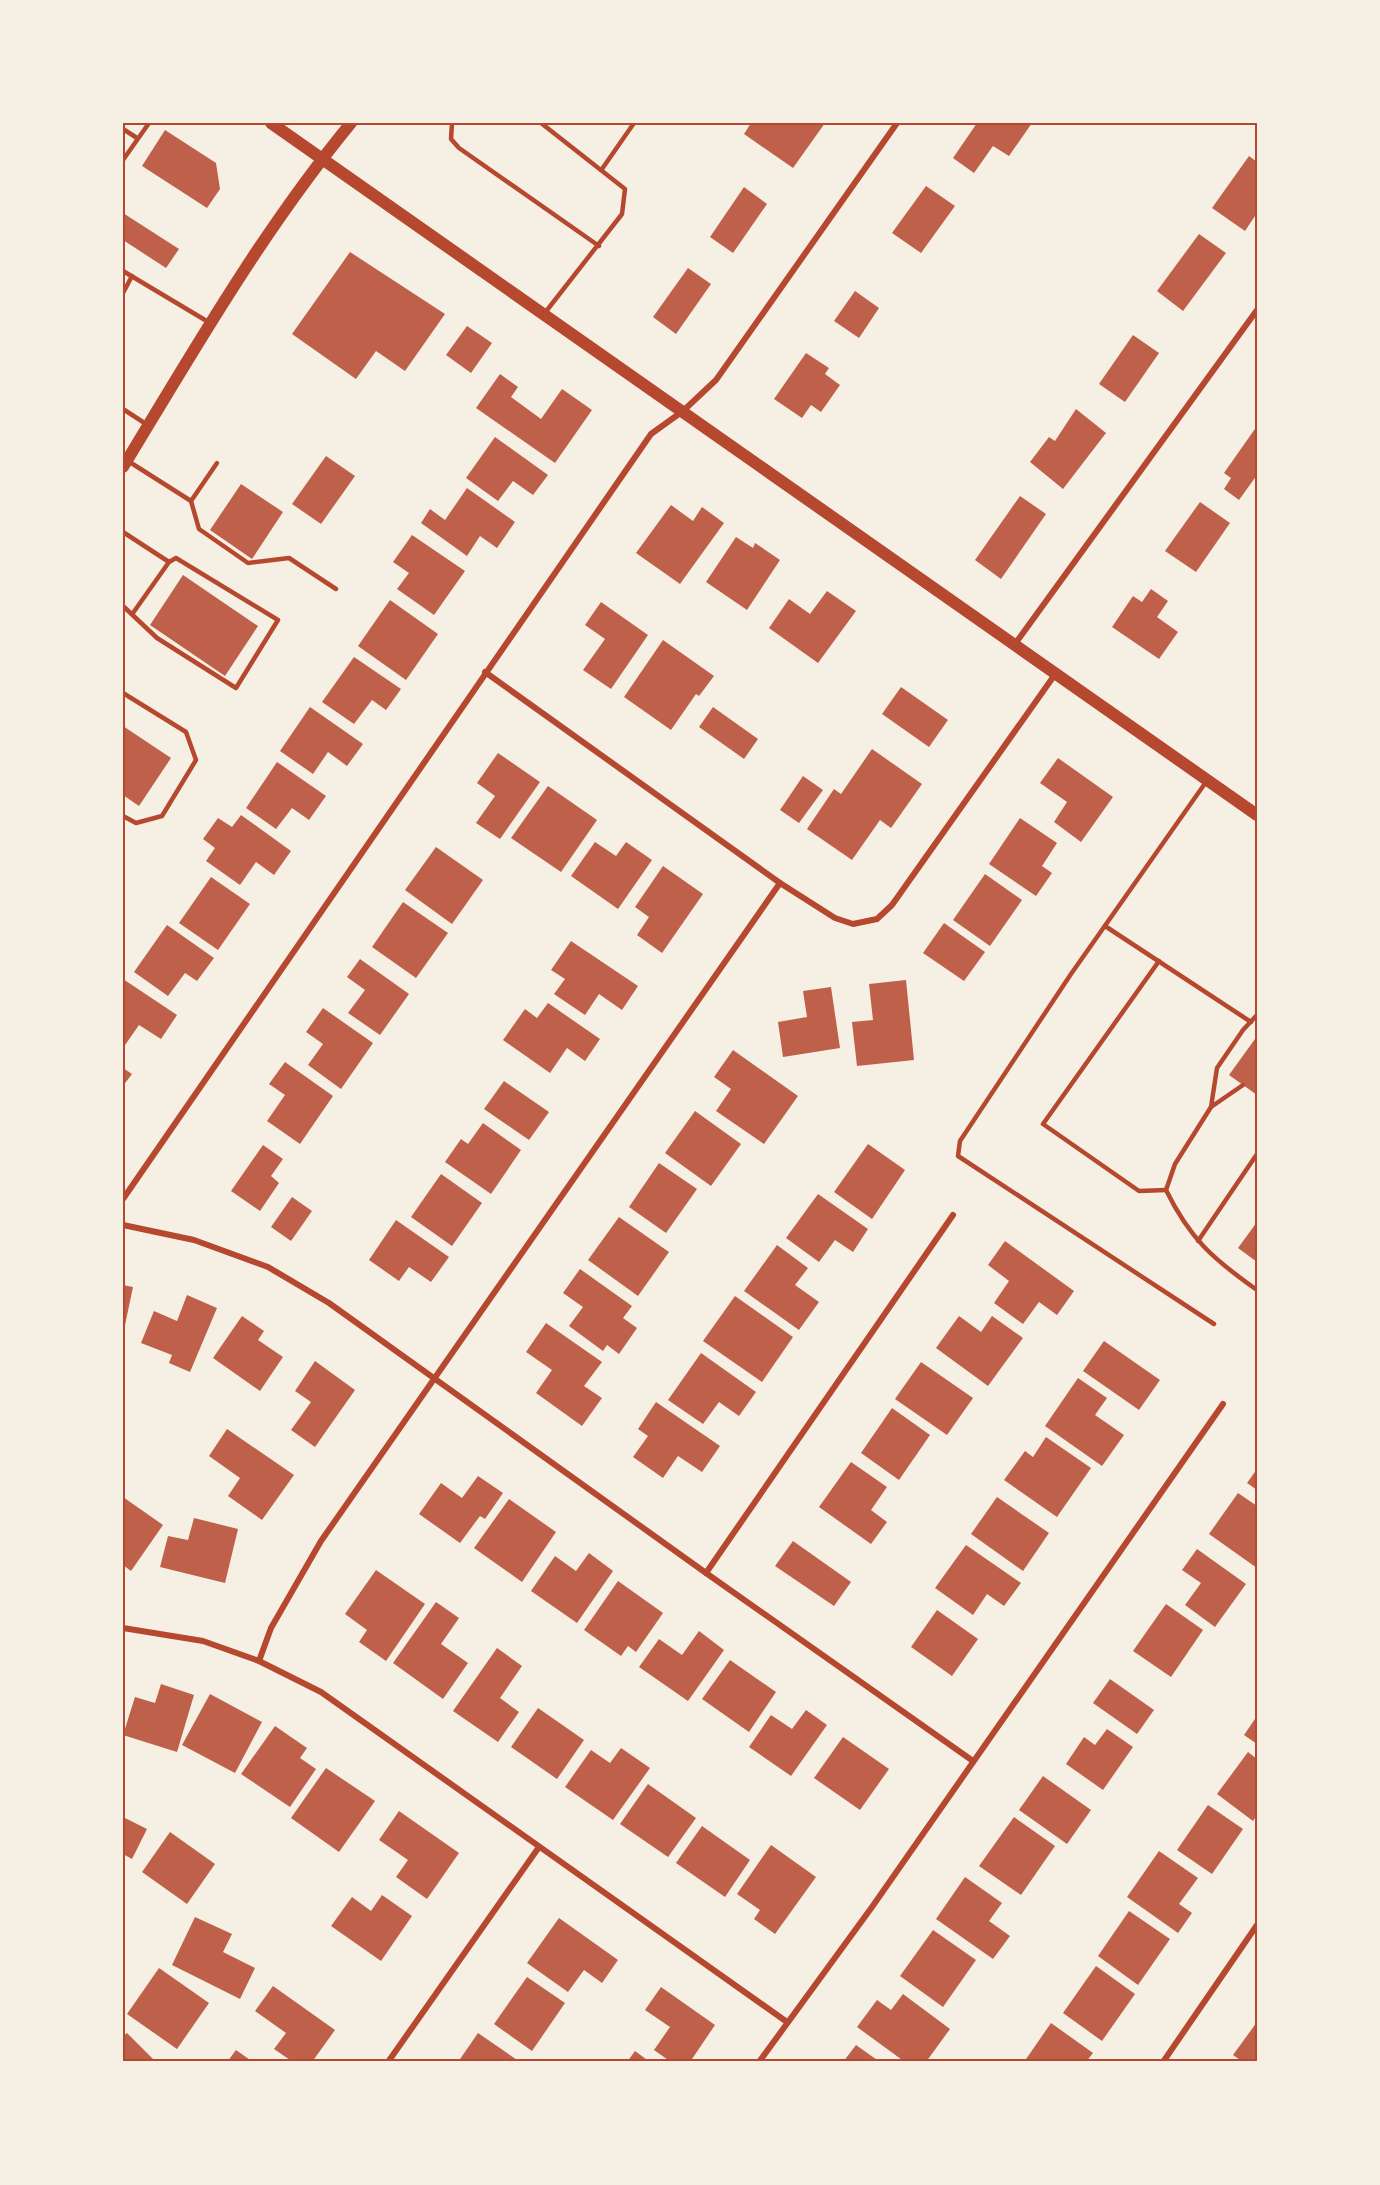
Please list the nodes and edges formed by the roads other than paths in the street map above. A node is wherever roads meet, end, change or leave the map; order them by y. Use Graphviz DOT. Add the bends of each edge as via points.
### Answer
graph roads {
  1 [pos="149,123"];
  2 [pos="271,123"];
  3 [pos="351,123"];
  4 [pos="452,123"];
  5 [pos="540,123"];
  6 [pos="634,123"];
  7 [pos="897,123"];
  8 [pos="123,129"];
  9 [pos="137,138"];
  10 [pos="321,159"];
  11 [pos="123,160"];
  12 [pos="602,169"];
  13 [pos="599,246"];
  14 [pos="123,271"];
  15 [pos="132,276"];
  16 [pos="123,293"];
  17 [pos="1257,310"];
  18 [pos="544,314"];
  19 [pos="210,323"];
  20 [pos="123,409"];
  21 [pos="683,411"];
  22 [pos="148,426"];
  23 [pos="217,463"];
  24 [pos="125,464"];
  25 [pos="191,501"];
  26 [pos="123,532"];
  27 [pos="169,562"];
  28 [pos="336,589"];
  29 [pos="123,606"];
  30 [pos="133,613"];
  31 [pos="1015,644"];
  32 [pos="485,672"];
  33 [pos="1056,673"];
  34 [pos="123,693"];
  35 [pos="1208,780"];
  36 [pos="1257,815"];
  37 [pos="123,816"];
  38 [pos="780,883"];
  39 [pos="1105,926"];
  40 [pos="1159,961"];
  41 [pos="1257,1015"];
  42 [pos="1251,1022"];
  43 [pos="1243,1085"];
  44 [pos="1211,1107"];
  45 [pos="1257,1154"];
  46 [pos="1166,1190"];
  47 [pos="123,1199"];
  48 [pos="953,1215"];
  49 [pos="123,1225"];
  50 [pos="1198,1241"];
  51 [pos="1257,1290"];
  52 [pos="1214,1324"];
  53 [pos="434,1379"];
  54 [pos="1223,1404"];
  55 [pos="706,1573"];
  56 [pos="123,1629"];
  57 [pos="259,1661"];
  58 [pos="974,1761"];
  59 [pos="539,1847"];
  60 [pos="1257,1925"];
  61 [pos="787,2022"];
  62 [pos="388,2062"];
  63 [pos="759,2062"];
  64 [pos="1163,2062"];
  1 -- 9 [label="lane"];
  2 -- 10 [label="main road"];
  3 -- 10 [label="main road"];
  4 -- 13 [label="lane" via="451,139 459,148"];
  5 -- 12 [label="lane"];
  6 -- 12 [label="lane"];
  7 -- 21 [label="street" via="716,380"];
  8 -- 9 [label="lane"];
  9 -- 11 [label="lane"];
  10 -- 18 [label="main road"];
  10 -- 19 [label="main road"];
  12 -- 13 [label="lane" via="625,189 622,214"];
  13 -- 18 [label="lane"];
  14 -- 15 [label="lane"];
  15 -- 16 [label="lane"];
  15 -- 19 [label="lane"];
  17 -- 31 [label="street"];
  18 -- 21 [label="main road"];
  19 -- 22 [label="main road"];
  20 -- 22 [label="lane"];
  21 -- 31 [label="main road"];
  21 -- 32 [label="street" via="651,434"];
  22 -- 24 [label="main road"];
  23 -- 25 [label="lane"];
  24 -- 25 [label="lane"];
  25 -- 28 [label="lane" via="199,529 248,563 289,558"];
  26 -- 27 [label="lane"];
  27 -- 30 [label="lane"];
  27 -- 30 [label="lane" via="176,558 278,620 236,688 157,638"];
  29 -- 30 [label="lane"];
  31 -- 33 [label="main road"];
  32 -- 38 [label="street"];
  32 -- 47 [label="street"];
  33 -- 35 [label="main road"];
  33 -- 38 [label="street" via="892,905 877,919 853,924 835,918"];
  34 -- 37 [label="lane" via="186,732 196,760 162,816 136,824"];
  35 -- 36 [label="main road"];
  35 -- 39 [label="lane"];
  38 -- 53 [label="street"];
  39 -- 40 [label="lane"];
  39 -- 52 [label="lane" via="960,1141 958,1156"];
  40 -- 42 [label="lane"];
  40 -- 46 [label="lane" via="1043,1124 1139,1191"];
  41 -- 42 [label="lane"];
  42 -- 44 [label="lane" via="1217,1068"];
  43 -- 44 [label="lane"];
  44 -- 46 [label="lane" via="1175,1164"];
  45 -- 50 [label="lane"];
  46 -- 50 [label="lane" via="1182,1222"];
  48 -- 55 [label="street"];
  49 -- 53 [label="street" via="194,1240 268,1267 329,1303"];
  50 -- 51 [label="lane" via="1224,1267"];
  53 -- 55 [label="street"];
  53 -- 57 [label="street" via="304,1568 271,1628"];
  54 -- 58 [label="street"];
  55 -- 58 [label="street"];
  56 -- 57 [label="street" via="203,1641"];
  57 -- 59 [label="street" via="321,1692"];
  58 -- 61 [label="street"];
  59 -- 61 [label="street"];
  59 -- 62 [label="street"];
  60 -- 64 [label="street"];
  61 -- 63 [label="street"];
}
